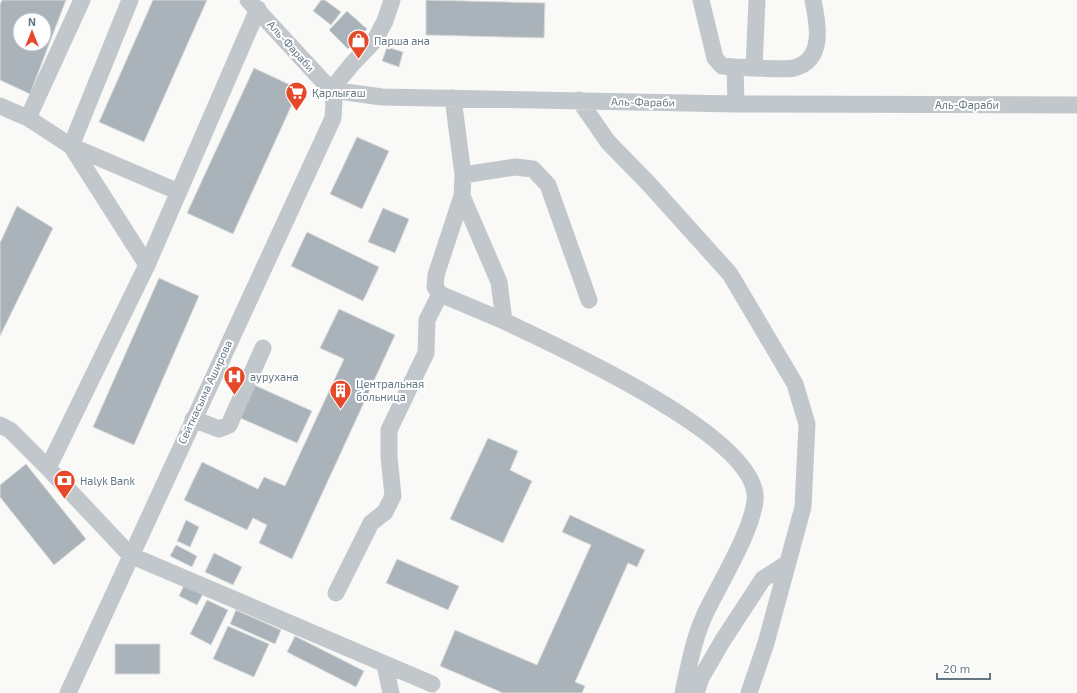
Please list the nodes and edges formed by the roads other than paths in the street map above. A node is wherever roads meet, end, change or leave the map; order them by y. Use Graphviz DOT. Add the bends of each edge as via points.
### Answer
graph roads {
  1 [pos="82,0"];
  2 [pos="130,0"];
  3 [pos="392,0"];
  4 [pos="701,0"];
  5 [pos="757,0"];
  6 [pos="813,0"];
  7 [pos="253,5"];
  8 [pos="735,67"];
  9 [pos="754,68"];
  10 [pos="331,90"];
  11 [pos="453,98"];
  12 [pos="579,100"];
  13 [pos="736,104"];
  14 [pos="1077,104"];
  15 [pos="0,106"];
  16 [pos="28,118"];
  17 [pos="71,146"];
  18 [pos="463,175"];
  19 [pos="179,192"];
  20 [pos="462,196"];
  21 [pos="147,265"];
  22 [pos="440,294"];
  23 [pos="589,300"];
  24 [pos="504,321"];
  25 [pos="263,348"];
  26 [pos="193,419"];
  27 [pos="0,426"];
  28 [pos="48,468"];
  29 [pos="130,555"];
  30 [pos="788,563"];
  31 [pos="336,593"];
  32 [pos="385,665"];
  33 [pos="432,684"];
  34 [pos="68,693"];
  35 [pos="391,693"];
  36 [pos="683,693"];
  37 [pos="696,693"];
  38 [pos="749,693"];
  1 -- 16 [label="street"];
  2 -- 17 [label="street"];
  3 -- 10 [label="street" via="385,22 375,40"];
  4 -- 8 [label="street" via="715,58 722,66"];
  5 -- 9 [label="street"];
  6 -- 9 [label="street" via="818,22 817,43 815,52 807,63 793,68"];
  7 -- 10 [label="street, Аль-Фараби"];
  7 -- 19 [label="street"];
  8 -- 9 [label="street"];
  8 -- 13 [label="street"];
  10 -- 11 [label="street, Аль-Фараби" via="382,97"];
  10 -- 26 [label="street, Сейткасыма Аширова" via="334,102 333,118"];
  11 -- 12 [label="street, Аль-Фараби"];
  11 -- 18 [label="street"];
  12 -- 13 [label="street, Аль-Фараби"];
  12 -- 30 [label="street" via="608,142 730,274 795,384 807,424 803,508"];
  13 -- 14 [label="street, Аль-Фараби"];
  15 -- 16 [label="street"];
  16 -- 17 [label="street"];
  17 -- 19 [label="street"];
  17 -- 21 [label="street"];
  18 -- 20 [label="street"];
  18 -- 23 [label="street" via="515,167 533,169 548,185"];
  19 -- 21 [label="street"];
  20 -- 22 [label="street" via="436,275 435,287"];
  20 -- 24 [label="street" via="499,282"];
  21 -- 28 [label="street"];
  22 -- 24 [label="street"];
  22 -- 31 [label="street" via="427,320 426,353 389,430 388,457 393,496 385,512 371,523"];
  24 -- 36 [label="street" via="596,365 683,416 727,450 745,470 756,500 750,522 706,613 693,647"];
  25 -- 26 [label="street" via="229,425 219,429"];
  26 -- 29 [label="street, Сейткасыма Аширова"];
  27 -- 28 [label="street" via="10,430"];
  28 -- 29 [label="street"];
  29 -- 32 [label="street"];
  29 -- 34 [label="street, Сейткасыма Аширова"];
  30 -- 37 [label="street" via="763,580 723,640 701,678"];
  30 -- 38 [label="street"];
  32 -- 33 [label="street"];
  32 -- 35 [label="street"];
}
